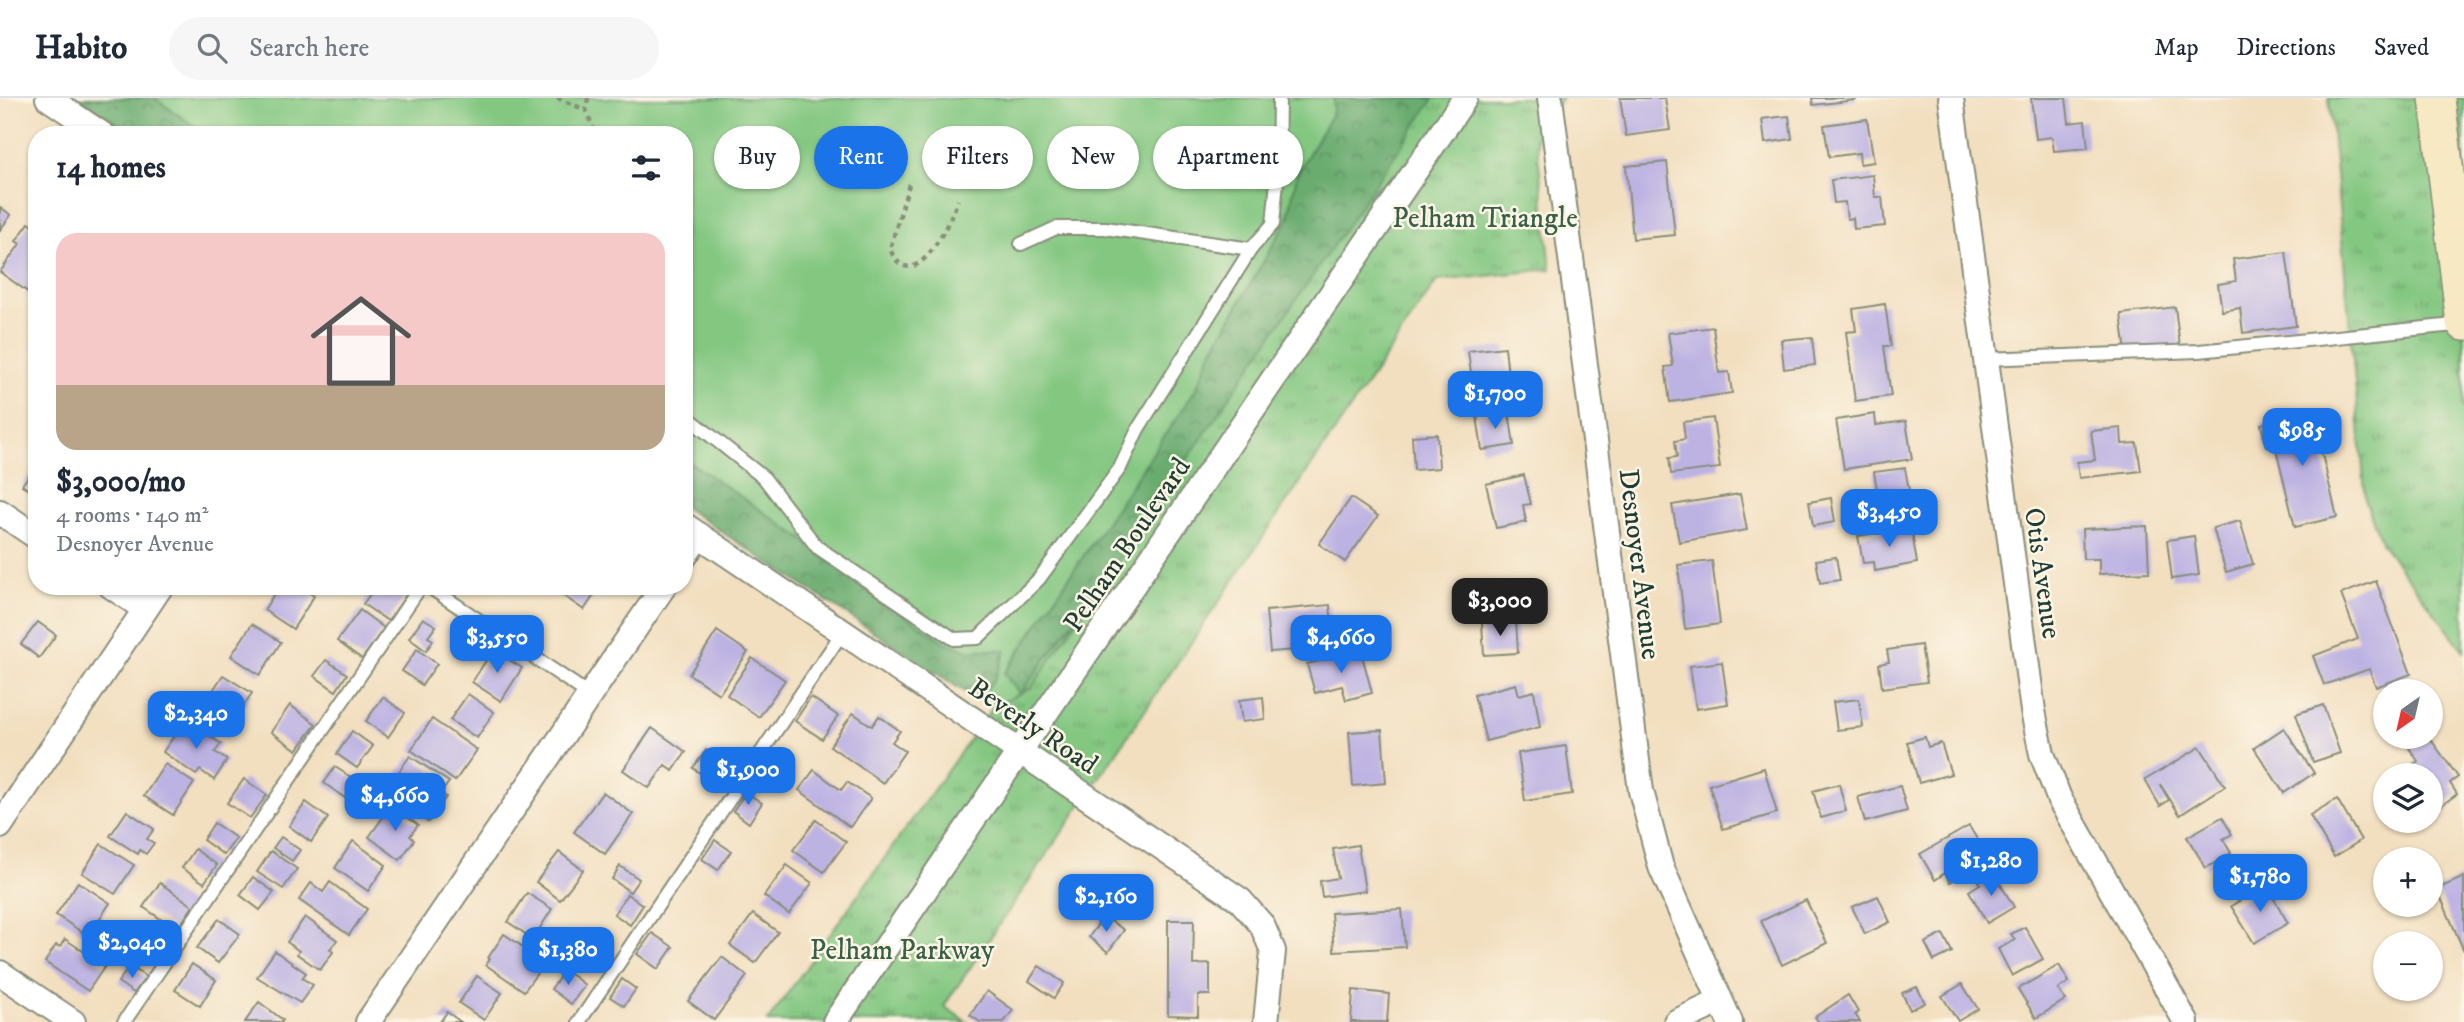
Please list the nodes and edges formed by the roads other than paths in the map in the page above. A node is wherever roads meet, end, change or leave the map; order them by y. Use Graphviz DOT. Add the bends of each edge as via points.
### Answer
graph roads {
  1 [pos="48,98"];
  2 [pos="1279,98"];
  3 [pos="1465,98"];
  4 [pos="1550,98"];
  5 [pos="1951,98"];
  6 [pos="2437,98"];
  7 [pos="90,126"];
  8 [pos="1021,244"];
  9 [pos="1251,248"];
  10 [pos="2464,323"];
  11 [pos="1985,359"];
  12 [pos="693,422"];
  13 [pos="0,512"];
  14 [pos="28,531"];
  15 [pos="693,531"];
  16 [pos="125,595"];
  17 [pos="154,595"];
  18 [pos="415,595"];
  19 [pos="441,595"];
  20 [pos="658,595"];
  21 [pos="145,608"];
  22 [pos="842,633"];
  23 [pos="590,695"];
  24 [pos="1021,752"];
  25 [pos="0,827"];
  26 [pos="0,973"];
  27 [pos="1725,1012"];
  28 [pos="73,1022"];
  29 [pos="124,1022"];
  30 [pos="368,1022"];
  31 [pos="579,1022"];
  32 [pos="835,1022"];
  33 [pos="1266,1022"];
  34 [pos="1676,1022"];
  35 [pos="2186,1022"];
  1 -- 7 [label="street"];
  2 -- 9 [label="lane" via="1273,223"];
  3 -- 24 [label="street, Pelham Boulevard"];
  4 -- 27 [label="street, Desnoyer Avenue" via="1641,791 1661,867"];
  5 -- 11 [label="street, Otis Avenue"];
  6 -- 10 [label="street"];
  8 -- 9 [label="lane" via="1056,228 1105,228"];
  9 -- 12 [label="lane" via="1138,429 1120,468 1039,579 978,638 954,639 817,547 764,478"];
  10 -- 11 [label="lane" via="2199,351"];
  11 -- 35 [label="street, Otis Avenue" via="2042,754 2059,798"];
  13 -- 14 [label="street"];
  15 -- 22 [label="street, Beverly Road"];
  16 -- 21 [label="street"];
  17 -- 21 [label="street"];
  18 -- 29 [label="lane"];
  19 -- 23 [label="lane"];
  20 -- 23 [label="street"];
  21 -- 25 [label="street"];
  22 -- 24 [label="street, Beverly Road"];
  22 -- 31 [label="lane"];
  23 -- 30 [label="street"];
  24 -- 32 [label="street, Pelham Boulevard"];
  24 -- 33 [label="street, Beverly Road" via="1240,900 1262,925 1273,951"];
  26 -- 28 [label="street"];
  27 -- 34 [label="street"];
}
